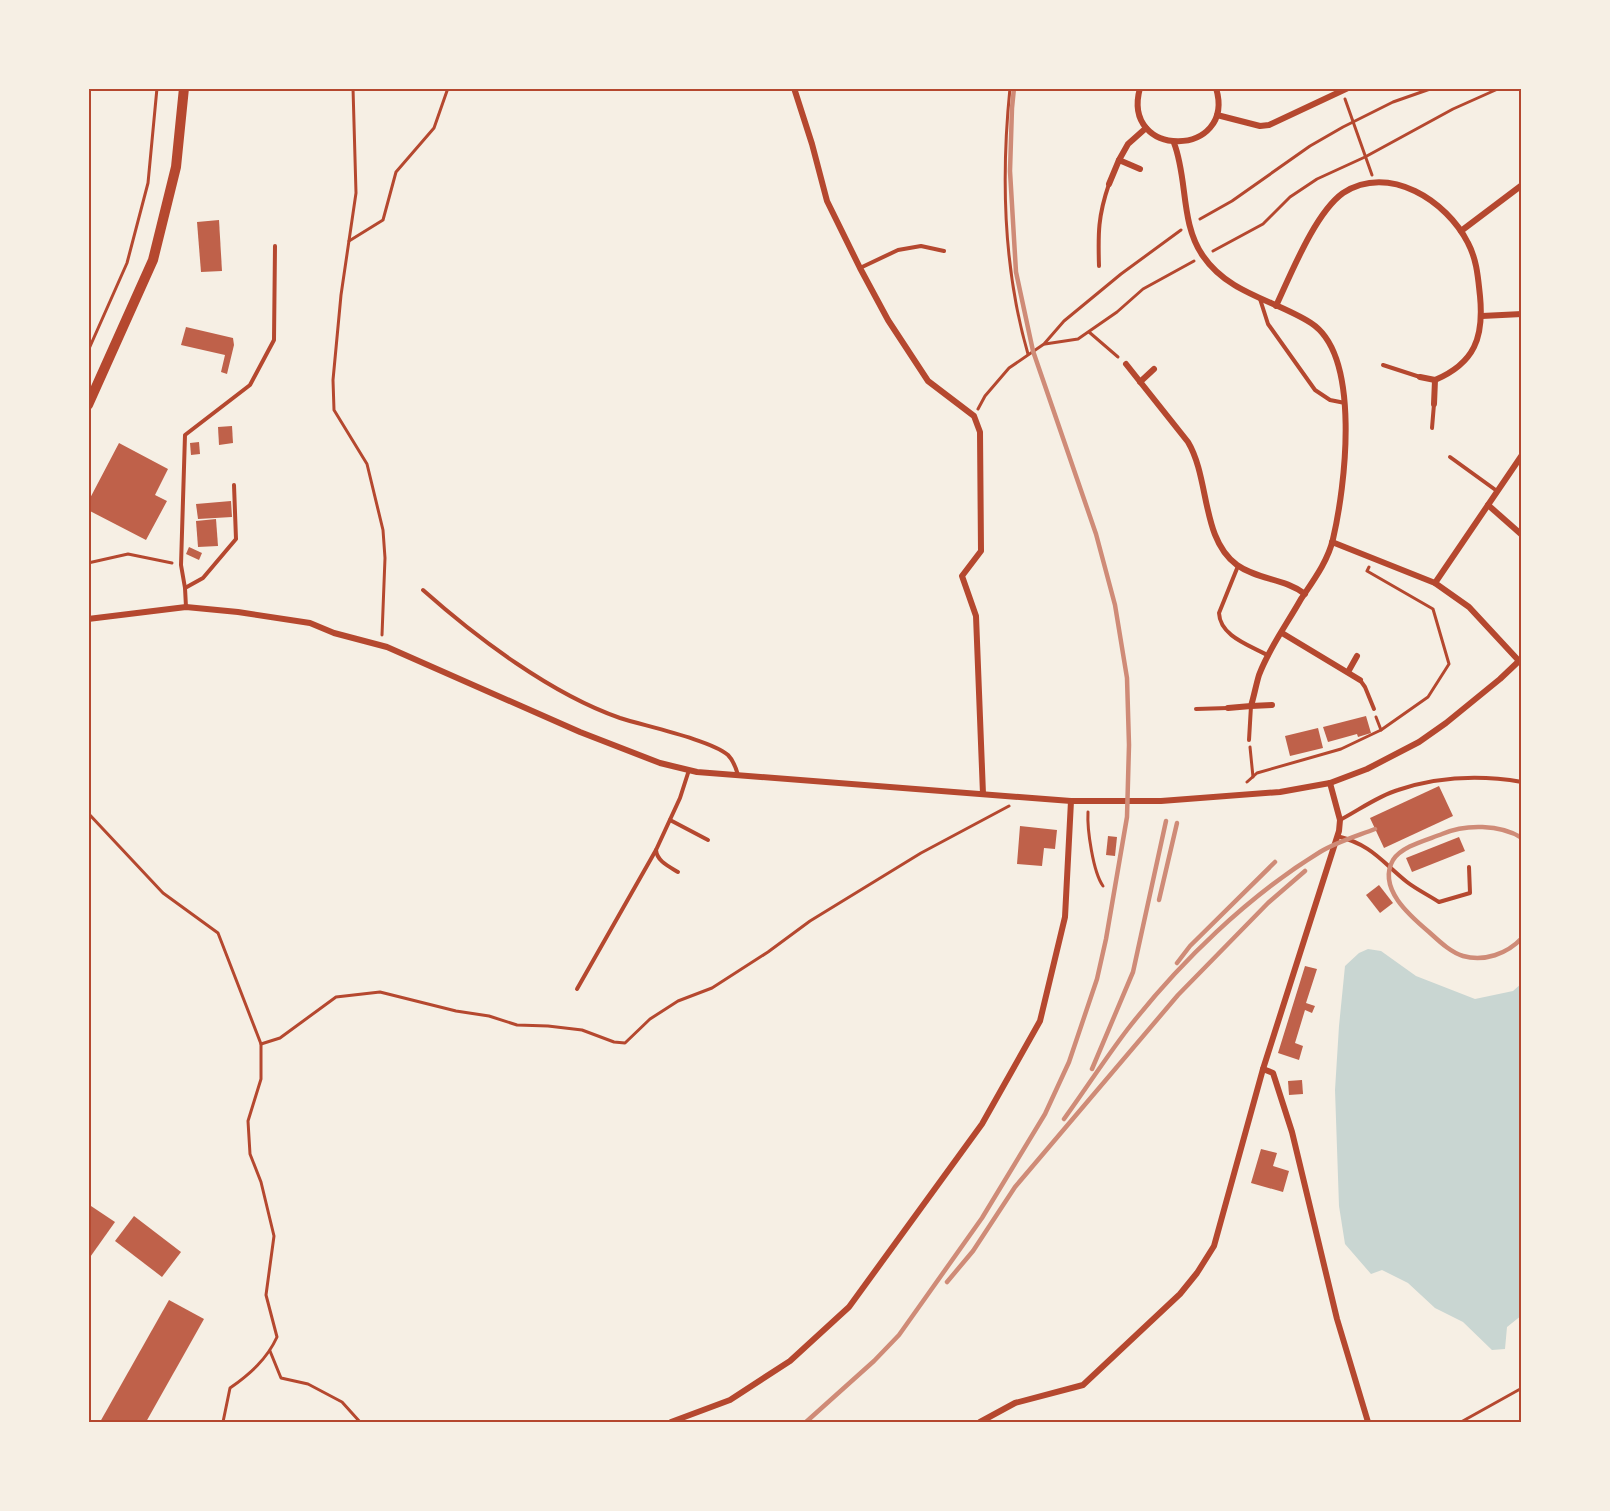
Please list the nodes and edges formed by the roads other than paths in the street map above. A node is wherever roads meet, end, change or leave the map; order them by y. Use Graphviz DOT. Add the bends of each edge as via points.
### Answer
graph roads {
  1 [pos="184,88"];
  2 [pos="794,88"];
  3 [pos="1140,88"];
  4 [pos="1216,88"];
  5 [pos="1345,90"];
  6 [pos="1217,115"];
  7 [pos="1146,128"];
  8 [pos="1174,143"];
  9 [pos="1119,160"];
  10 [pos="1140,169"];
  11 [pos="1109,184"];
  12 [pos="1521,185"];
  13 [pos="1461,231"];
  14 [pos="275,246"];
  15 [pos="944,251"];
  16 [pos="1099,266"];
  17 [pos="860,268"];
  18 [pos="1260,299"];
  19 [pos="1276,306"];
  20 [pos="1521,314"];
  21 [pos="1482,316"];
  22 [pos="1126,364"];
  23 [pos="1383,365"];
  24 [pos="1154,369"];
  25 [pos="1420,377"];
  26 [pos="1435,380"];
  27 [pos="1140,382"];
  28 [pos="1345,403"];
  29 [pos="1434,404"];
  30 [pos="88,405"];
  31 [pos="1432,428"];
  32 [pos="1521,455"];
  33 [pos="1450,457"];
  34 [pos="234,485"];
  35 [pos="1497,491"];
  36 [pos="1488,505"];
  37 [pos="1521,535"];
  38 [pos="1332,542"];
  39 [pos="1238,566"];
  40 [pos="1435,583"];
  41 [pos="185,588"];
  42 [pos="423,590"];
  43 [pos="1305,594"];
  44 [pos="186,607"];
  45 [pos="88,619"];
  46 [pos="1281,633"];
  47 [pos="1268,655"];
  48 [pos="1357,656"];
  49 [pos="1520,662"];
  50 [pos="1348,672"];
  51 [pos="1360,680"];
  52 [pos="1272,705"];
  53 [pos="1251,706"];
  54 [pos="1228,708"];
  55 [pos="1196,709"];
  56 [pos="1374,709"];
  57 [pos="1249,740"];
  58 [pos="689,770"];
  59 [pos="738,775"];
  60 [pos="1521,782"];
  61 [pos="1330,783"];
  62 [pos="983,794"];
  63 [pos="1071,801"];
  64 [pos="670,820"];
  65 [pos="1340,820"];
  66 [pos="1337,836"];
  67 [pos="708,840"];
  68 [pos="656,849"];
  69 [pos="1469,867"];
  70 [pos="678,872"];
  71 [pos="577,988"];
  72 [pos="1263,1070"];
  73 [pos="671,1422"];
  74 [pos="980,1422"];
  75 [pos="1368,1422"];
  1 -- 30 [label="main road" via="176,167 153,260"];
  2 -- 17 [label="street" via="826,201"];
  3 -- 7 [label="street" via="1137,104"];
  4 -- 6 [label="street"];
  5 -- 6 [label="street" via="1269,125"];
  6 -- 8 [label="street" via="1197,138"];
  7 -- 8 [label="street"];
  7 -- 9 [label="street" via="1128,144"];
  8 -- 18 [label="street" via="1190,224 1203,256 1230,283"];
  9 -- 10 [label="street"];
  9 -- 11 [label="street"];
  11 -- 16 [label="lane" via="1098,228"];
  12 -- 13 [label="street"];
  13 -- 19 [label="street" via="1443,210 1421,194 1399,185 1375,183 1353,188 1330,206"];
  13 -- 21 [label="street" via="1478,273"];
  14 -- 41 [label="lane" via="274,340 250,385 185,435 181,565"];
  15 -- 17 [label="lane" via="921,246 898,250"];
  17 -- 62 [label="street" via="927,381 974,416 980,432 981,551 962,576 975,616"];
  18 -- 19 [label="street"];
  18 -- 28 [label="lane" via="1268,324 1315,390 1330,400"];
  19 -- 28 [label="street" via="1312,323 1327,339 1338,360"];
  20 -- 21 [label="street"];
  21 -- 26 [label="street" via="1481,330 1467,358 1454,372"];
  22 -- 27 [label="street"];
  23 -- 25 [label="lane"];
  24 -- 27 [label="street"];
  25 -- 26 [label="street"];
  26 -- 29 [label="street"];
  27 -- 39 [label="street" via="1196,456 1216,538"];
  28 -- 38 [label="street" via="1341,488"];
  29 -- 31 [label="lane"];
  32 -- 35 [label="street"];
  33 -- 35 [label="lane"];
  34 -- 41 [label="lane" via="236,539 203,578"];
  35 -- 36 [label="street"];
  36 -- 37 [label="street"];
  36 -- 40 [label="street"];
  38 -- 40 [label="street"];
  38 -- 43 [label="street"];
  39 -- 43 [label="street"];
  39 -- 47 [label="lane" via="1219,620 1227,632"];
  40 -- 49 [label="street" via="1469,608"];
  41 -- 44 [label="lane"];
  42 -- 59 [label="lane" via="458,621 566,694 618,717 704,743 727,754"];
  43 -- 46 [label="street"];
  44 -- 45 [label="street"];
  44 -- 58 [label="street" via="310,623 381,645 580,732"];
  46 -- 47 [label="street"];
  46 -- 50 [label="street"];
  47 -- 53 [label="street"];
  48 -- 50 [label="street"];
  49 -- 61 [label="street" via="1419,742"];
  50 -- 51 [label="street"];
  51 -- 56 [label="lane"];
  52 -- 53 [label="street"];
  53 -- 54 [label="street"];
  53 -- 57 [label="lane"];
  54 -- 55 [label="lane"];
  58 -- 59 [label="street"];
  58 -- 64 [label="lane"];
  59 -- 62 [label="street"];
  60 -- 65 [label="lane" via="1444,779 1396,790"];
  61 -- 63 [label="street" via="1280,792 1161,801"];
  61 -- 65 [label="street"];
  62 -- 63 [label="street"];
  63 -- 73 [label="street" via="1065,917 1040,1021 982,1124 849,1307 790,1361 730,1400"];
  64 -- 67 [label="lane"];
  64 -- 68 [label="lane"];
  65 -- 66 [label="street"];
  66 -- 69 [label="lane" via="1358,841 1407,882 1439,902 1470,893"];
  66 -- 72 [label="street"];
  68 -- 70 [label="lane" via="663,863"];
  68 -- 71 [label="lane"];
  72 -- 74 [label="street" via="1214,1246 1197,1273 1180,1294 1083,1385 1015,1403"];
  72 -- 75 [label="street" via="1273,1073 1292,1132 1337,1319"];
}
